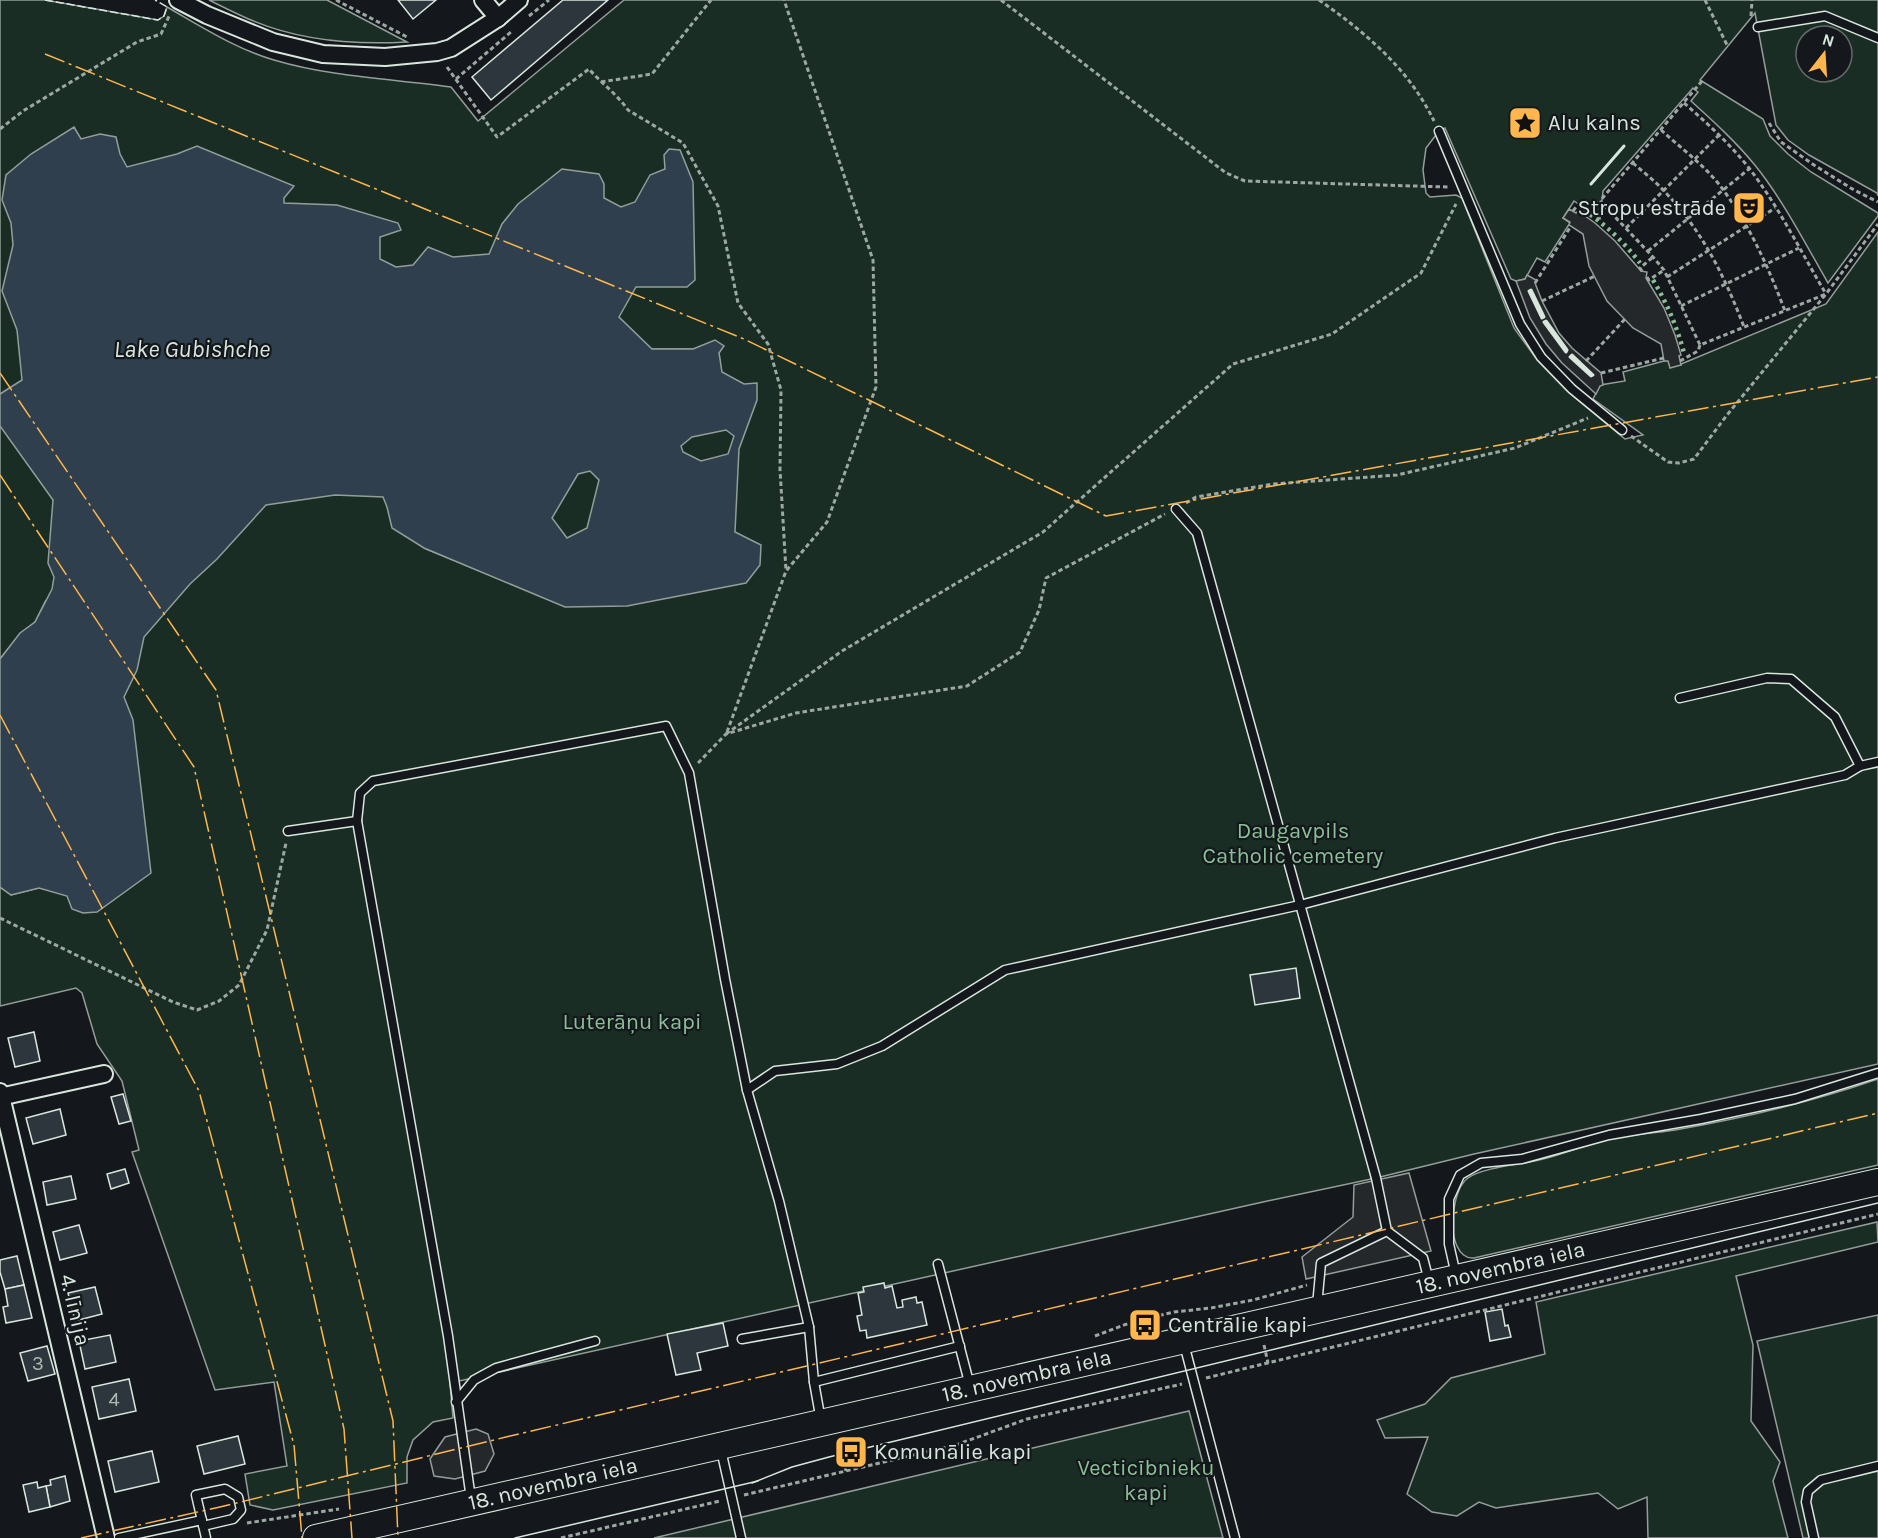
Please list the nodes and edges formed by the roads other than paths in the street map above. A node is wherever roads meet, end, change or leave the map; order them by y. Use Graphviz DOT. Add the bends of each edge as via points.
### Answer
graph roads {
  1 [pos="483,0"];
  2 [pos="519,0"];
  3 [pos="180,2"];
  4 [pos="498,18"];
  5 [pos="1758,27"];
  6 [pos="1878,38"];
  7 [pos="1439,131"];
  8 [pos="1622,430"];
  9 [pos="1176,508"];
  10 [pos="1680,698"];
  11 [pos="1878,762"];
  12 [pos="1860,766"];
  13 [pos="357,821"];
  14 [pos="288,831"];
  15 [pos="1300,905"];
  16 [pos="1878,1073"];
  17 [pos="104,1074"];
  18 [pos="747,1090"];
  19 [pos="0,1095"];
  20 [pos="1878,1182"];
  21 [pos="1387,1231"];
  22 [pos="938,1264"];
  23 [pos="1457,1278"];
  24 [pos="1430,1285"];
  25 [pos="1316,1310"];
  26 [pos="809,1327"];
  27 [pos="742,1340"];
  28 [pos="1183,1340"];
  29 [pos="595,1341"];
  30 [pos="960,1346"];
  31 [pos="814,1382"];
  32 [pos="970,1390"];
  33 [pos="456,1401"];
  34 [pos="822,1423"];
  35 [pos="720,1446"];
  36 [pos="1878,1466"];
  37 [pos="471,1502"];
  38 [pos="202,1523"];
  39 [pos="106,1538"];
  40 [pos="119,1538"];
  41 [pos="206,1538"];
  42 [pos="316,1538"];
  43 [pos="741,1538"];
  44 [pos="1236,1538"];
  45 [pos="1814,1538"];
  1 -- 4 [label="street"];
  2 -- 4 [label="street"];
  3 -- 4 [label="street" via="273,42 323,54 385,57 436,52 451,48"];
  5 -- 6 [label="lane" via="1825,16"];
  7 -- 8 [label="lane" via="1520,324 1542,357 1572,389"];
  9 -- 15 [label="lane" via="1197,533"];
  10 -- 12 [label="lane" via="1767,678 1791,679 1835,717"];
  11 -- 12 [label="lane"];
  12 -- 15 [label="lane" via="1845,775 1555,838"];
  13 -- 14 [label="lane"];
  13 -- 18 [label="lane" via="360,793 374,782 666,726 689,773"];
  13 -- 33 [label="lane" via="448,1336"];
  15 -- 18 [label="lane" via="1005,970 882,1046 837,1064 775,1071"];
  15 -- 21 [label="lane" via="1376,1178"];
  16 -- 23 [label="lane" via="1795,1099 1609,1136 1522,1159 1481,1163 1460,1175 1449,1199 1449,1244"];
  17 -- 19 [label="street"];
  18 -- 26 [label="lane"];
  19 -- 39 [label="street, 4. līnija"];
  20 -- 23 [label="main road, 18. novembra iela"];
  21 -- 24 [label="lane" via="1423,1258"];
  21 -- 25 [label="lane" via="1321,1263"];
  22 -- 30 [label="lane"];
  23 -- 24 [label="main road, 18. novembra iela"];
  24 -- 25 [label="main road, 18. novembra iela"];
  25 -- 28 [label="main road, 18. novembra iela"];
  26 -- 27 [label="lane"];
  26 -- 31 [label="lane"];
  28 -- 32 [label="main road, 18. novembra iela"];
  28 -- 44 [label="lane"];
  29 -- 33 [label="lane" via="496,1368 474,1380"];
  30 -- 31 [label="lane"];
  30 -- 32 [label="lane"];
  31 -- 34 [label="lane"];
  32 -- 34 [label="main road, 18. novembra iela"];
  33 -- 37 [label="lane"];
  34 -- 35 [label="main road, 18. novembra iela"];
  35 -- 37 [label="main road, 18. novembra iela"];
  35 -- 43 [label="lane"];
  36 -- 45 [label="lane" via="1821,1480 1808,1491 1806,1502"];
  37 -- 42 [label="main road, 18. novembra iela"];
  38 -- 38 [label="lane" via="196,1495 225,1489 238,1497 241,1509 233,1519"];
  38 -- 40 [label="lane"];
  38 -- 41 [label="lane"];
}
